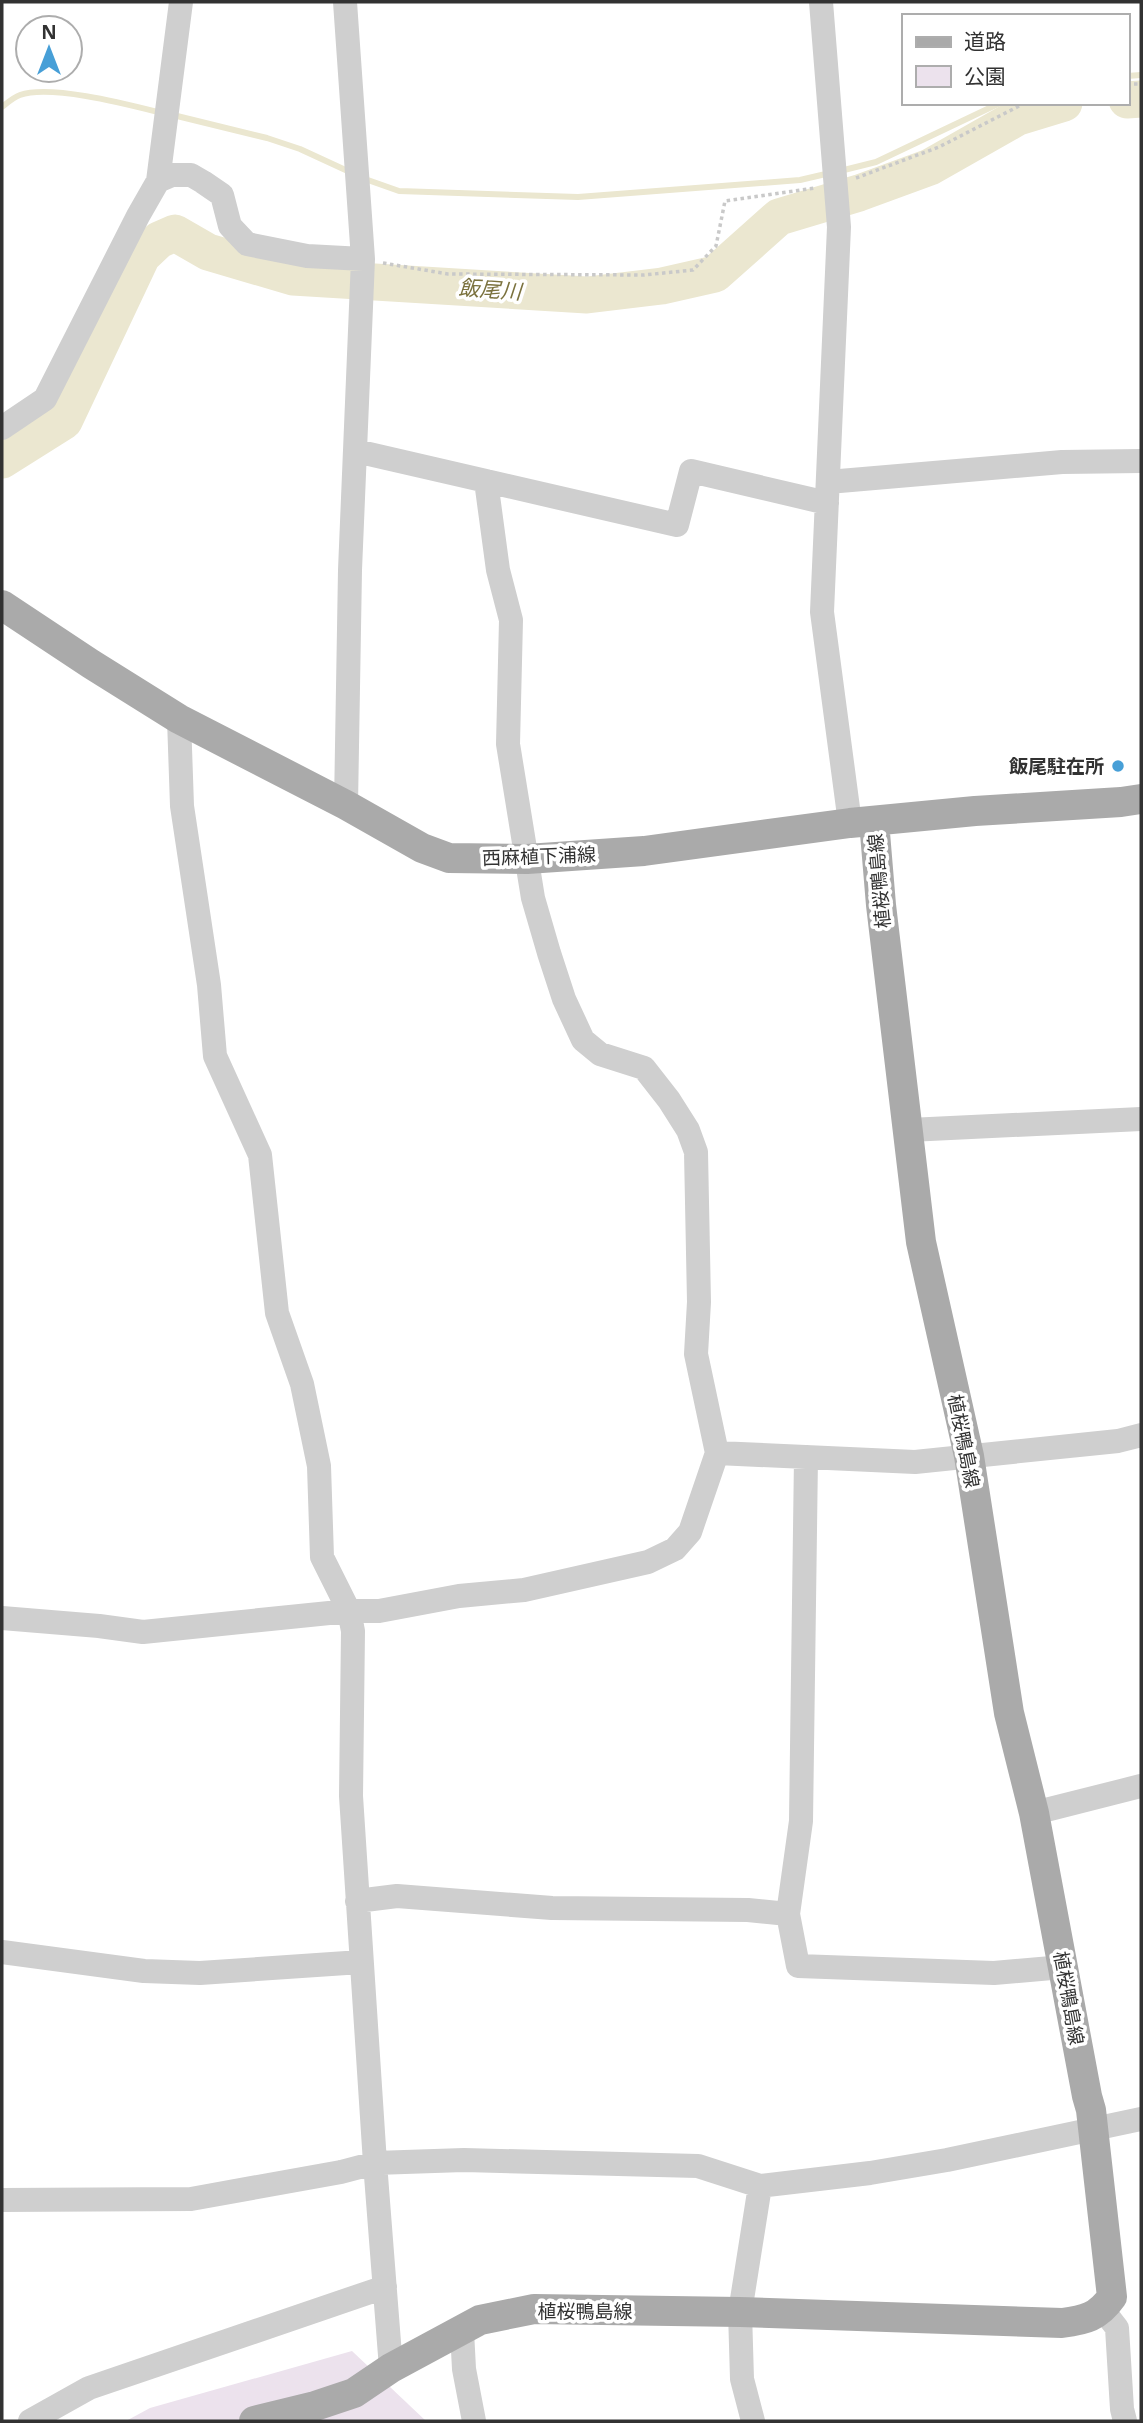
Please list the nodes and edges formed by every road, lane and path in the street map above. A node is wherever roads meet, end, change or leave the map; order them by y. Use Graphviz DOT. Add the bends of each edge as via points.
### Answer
graph roads {
  1 [pos="181,2"];
  2 [pos="345,2"];
  3 [pos="821,2"];
  4 [pos="1020,105"];
  5 [pos="835,177"];
  6 [pos="158,181"];
  7 [pos="363,259"];
  8 [pos="2,428"];
  9 [pos="356,451"];
  10 [pos="1141,461"];
  11 [pos="486,481"];
  12 [pos="827,492"];
  13 [pos="2,605"];
  14 [pos="179,719"];
  15 [pos="1141,799"];
  16 [pos="346,805"];
  17 [pos="862,822"];
  18 [pos="527,859"];
  19 [pos="1141,1119"];
  20 [pos="909,1130"];
  21 [pos="1141,1435"];
  22 [pos="717,1453"];
  23 [pos="969,1456"];
  24 [pos="806,1457"];
  25 [pos="349,1611"];
  26 [pos="2,1618"];
  27 [pos="1141,1786"];
  28 [pos="1034,1813"];
  29 [pos="357,1902"];
  30 [pos="788,1914"];
  31 [pos="2,1952"];
  32 [pos="361,1962"];
  33 [pos="1063,1968"];
  34 [pos="1141,2119"];
  35 [pos="1094,2128"];
  36 [pos="375,2163"];
  37 [pos="761,2186"];
  38 [pos="2,2200"];
  39 [pos="385,2287"];
  40 [pos="1103,2310"];
  41 [pos="740,2312"];
  42 [pos="462,2331"];
  43 [pos="391,2368"];
  44 [pos="30,2421"];
  45 [pos="254,2421"];
  46 [pos="474,2421"];
  47 [pos="753,2421"];
  48 [pos="1125,2421"];
  1 -- 6 [label="street"];
  2 -- 7 [label="street"];
  3 -- 5 [label="street"];
  4 -- 5 [label="path" via="939,146"];
  5 -- 7 [label="path" via="725,201 716,246 693,271 448,274"];
  5 -- 12 [label="street" via="839,227"];
  6 -- 7 [label="street" via="191,175 204,182 222,195 230,226 247,244 307,256"];
  6 -- 8 [label="street" via="45,399"];
  7 -- 9 [label="street"];
  9 -- 11 [label="street"];
  9 -- 16 [label="street"];
  10 -- 12 [label="street" via="1062,462"];
  11 -- 12 [label="street" via="677,525 691,471"];
  11 -- 18 [label="street" via="498,570 511,620 508,744"];
  12 -- 17 [label="street" via="822,612"];
  13 -- 14 [label="main road, 西麻植下浦線"];
  14 -- 16 [label="main road, 西麻植下浦線"];
  14 -- 25 [label="street" via="182,806 215,1056 260,1156 277,1313 302,1384 319,1466 322,1557"];
  15 -- 17 [label="main road, 西麻植下浦線"];
  16 -- 18 [label="main road, 西麻植下浦線" via="449,858"];
  17 -- 18 [label="main road, 西麻植下浦線" via="644,851"];
  17 -- 20 [label="main road, 植桜鴨島線" via="881,905"];
  18 -- 22 [label="street" via="550,954 583,1040 600,1054 644,1068 688,1130 696,1152 696,1354"];
  19 -- 20 [label="street"];
  20 -- 23 [label="main road, 植桜鴨島線" via="921,1242"];
  21 -- 23 [label="street"];
  22 -- 24 [label="street"];
  22 -- 25 [label="street" via="690,1532 675,1549 648,1562 523,1590 379,1611"];
  23 -- 24 [label="street" via="915,1462"];
  23 -- 28 [label="main road, 植桜鴨島線" via="1009,1713"];
  24 -- 30 [label="street" via="801,1821"];
  25 -- 26 [label="street" via="143,1633"];
  25 -- 29 [label="street"];
  27 -- 28 [label="street"];
  28 -- 33 [label="main road, 植桜鴨島線"];
  29 -- 30 [label="street" via="397,1896 552,1908"];
  29 -- 32 [label="street"];
  30 -- 33 [label="street" via="797,1966 993,1973"];
  31 -- 32 [label="street" via="144,1972 200,1973"];
  32 -- 36 [label="street"];
  33 -- 35 [label="main road, 植桜鴨島線"];
  34 -- 35 [label="street"];
  35 -- 37 [label="street" via="909,2166"];
  35 -- 40 [label="main road, 植桜鴨島線" via="1112,2297"];
  36 -- 37 [label="street" via="464,2160 698,2166"];
  36 -- 38 [label="street" via="191,2199"];
  36 -- 39 [label="street"];
  37 -- 41 [label="street"];
  39 -- 43 [label="street"];
  39 -- 44 [label="street" via="89,2388"];
  40 -- 41 [label="main road, 植桜鴨島線" via="1093,2318 1062,2323"];
  40 -- 48 [label="street" via="1116,2328"];
  41 -- 42 [label="main road, 植桜鴨島線" via="534,2309 480,2320"];
  41 -- 47 [label="street" via="742,2379"];
  42 -- 43 [label="main road, 植桜鴨島線"];
  42 -- 46 [label="street"];
  43 -- 45 [label="main road, 植桜鴨島線" via="354,2393"];
}
